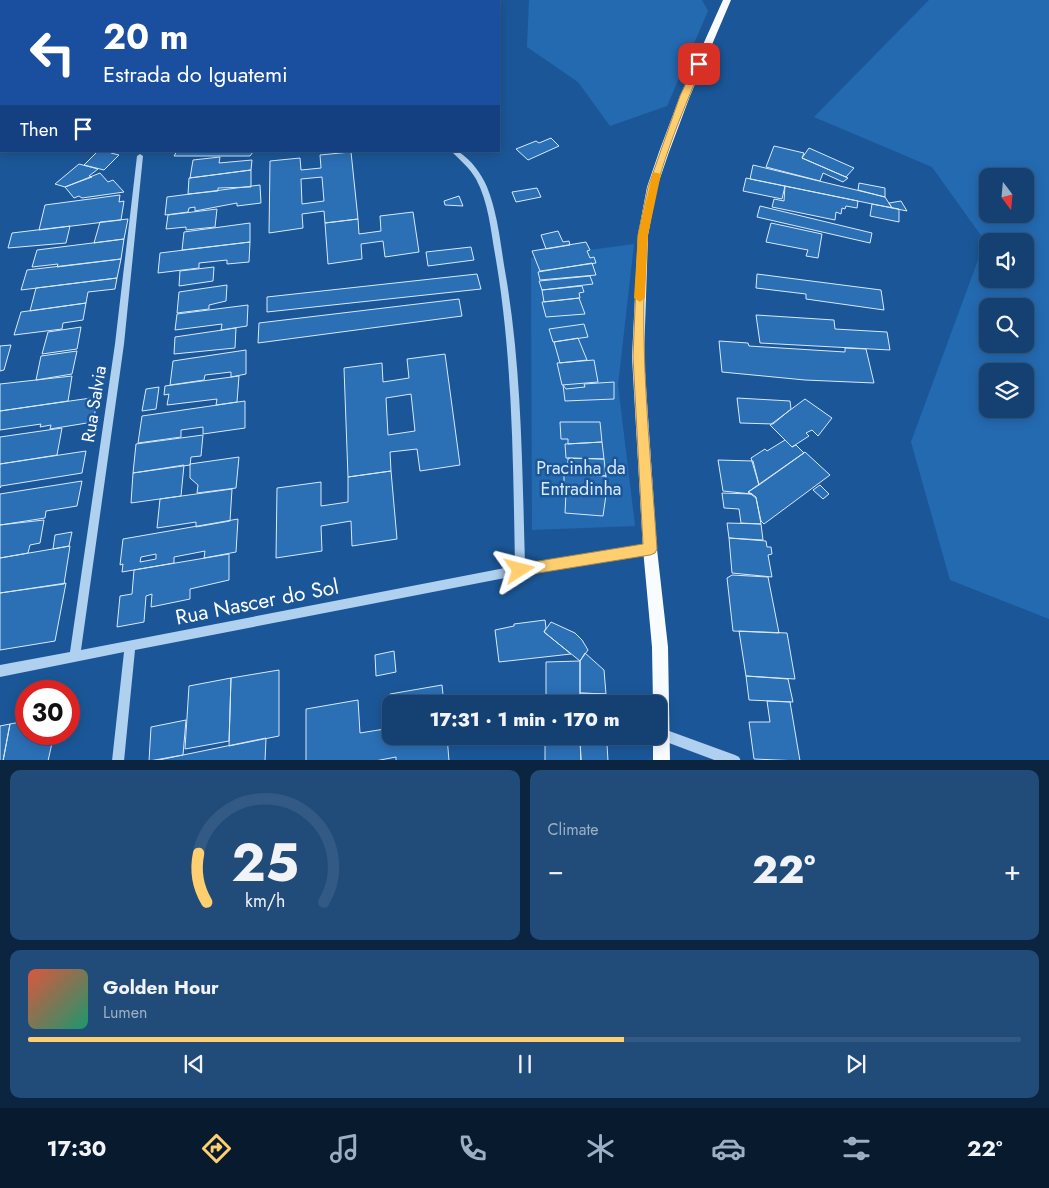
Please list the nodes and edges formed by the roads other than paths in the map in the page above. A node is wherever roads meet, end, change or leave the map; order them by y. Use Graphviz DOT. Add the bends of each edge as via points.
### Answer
graph roads {
  1 [pos="728,0"];
  2 [pos="455,152"];
  3 [pos="140,156"];
  4 [pos="650,549"];
  5 [pos="520,570"];
  6 [pos="130,646"];
  7 [pos="74,656"];
  8 [pos="0,671"];
  9 [pos="661,695"];
  10 [pos="667,736"];
  11 [pos="661,745"];
  12 [pos="118,760"];
  13 [pos="662,760"];
  14 [pos="736,760"];
  1 -- 4 [label="main road" via="664,152 652,187 643,235 638,357"];
  2 -- 5 [label="street" via="476,173 488,203 506,291 516,417"];
  3 -- 7 [label="street, Rua Salvia" via="122,329"];
  4 -- 5 [label="street, Rua Nascer do Sol"];
  4 -- 9 [label="main road" via="660,647"];
  5 -- 6 [label="street, Rua Nascer do Sol"];
  6 -- 7 [label="street, Rua Nascer do Sol"];
  6 -- 12 [label="street"];
  7 -- 8 [label="street, Rua Nascer do Sol"];
  10 -- 14 [label="street"];
  11 -- 13 [label="main road"];
}
